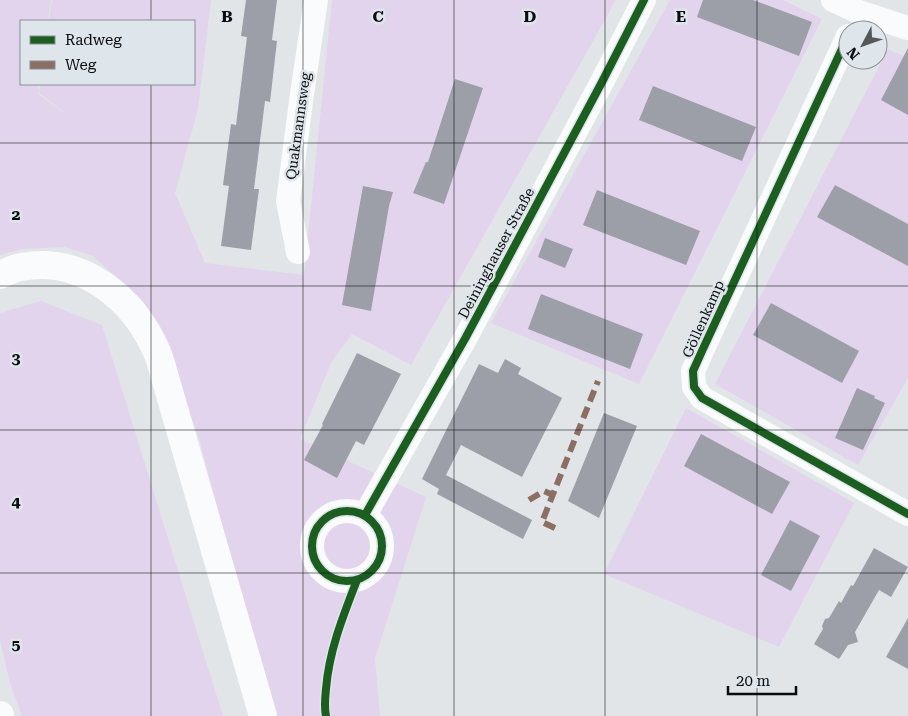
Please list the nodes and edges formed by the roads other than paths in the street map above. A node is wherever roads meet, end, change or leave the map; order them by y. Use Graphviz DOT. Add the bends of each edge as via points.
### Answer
graph roads {
  1 [pos="316,0"];
  2 [pos="644,0"];
  3 [pos="833,0"];
  4 [pos="854,20"];
  5 [pos="888,25"];
  6 [pos="908,28"];
  7 [pos="838,58"];
  8 [pos="298,252"];
  9 [pos="0,275"];
  10 [pos="908,514"];
  11 [pos="365,515"];
  12 [pos="263,716"];
  1 -- 8 [label="street, Quakmannsweg" via="288,201"];
  2 -- 11 [label="street, Deininghauser Straße" via="471,328"];
  3 -- 4 [label="street"];
  5 -- 6 [label="street"];
  7 -- 10 [label="street, Göllenkamp" via="693,371 694,387 702,398"];
  9 -- 12 [label="highway" via="20,267 47,264 81,273 115,294 133,312 146,332 164,374"];
}
